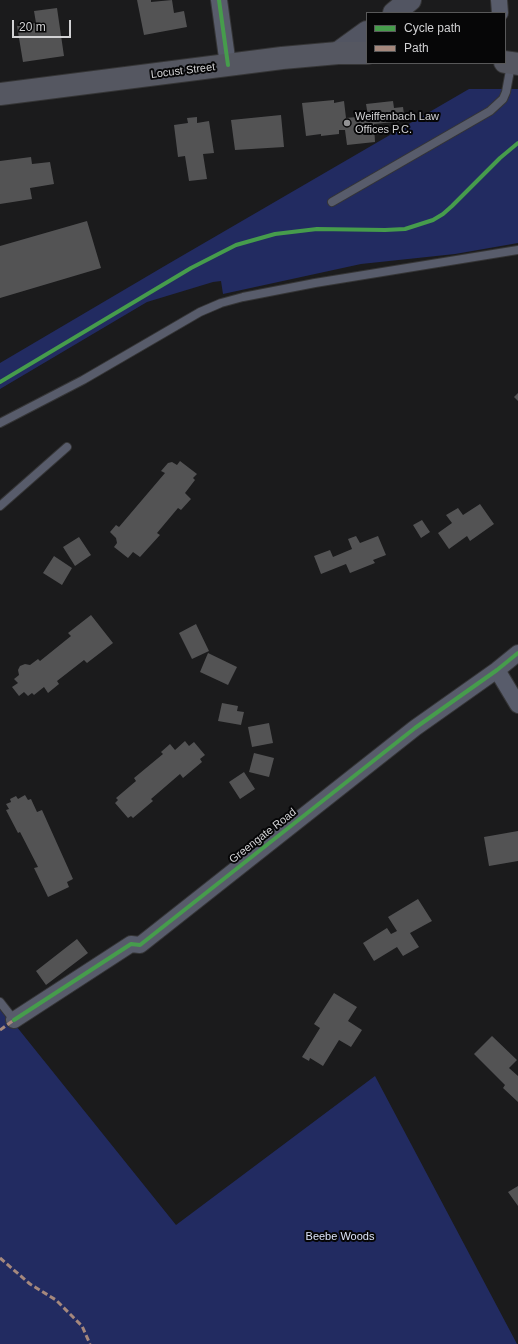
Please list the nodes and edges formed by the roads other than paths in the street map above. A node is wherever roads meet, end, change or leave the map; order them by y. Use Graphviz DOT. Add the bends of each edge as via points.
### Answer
graph roads {
  1 [pos="219,0"];
  2 [pos="410,0"];
  3 [pos="498,0"];
  4 [pos="395,12"];
  5 [pos="500,12"];
  6 [pos="366,33"];
  7 [pos="338,53"];
  8 [pos="366,53"];
  9 [pos="511,63"];
  10 [pos="228,65"];
  11 [pos="0,94"];
  12 [pos="332,202"];
  13 [pos="518,250"];
  14 [pos="0,423"];
  15 [pos="67,447"];
  16 [pos="0,506"];
  17 [pos="518,654"];
  18 [pos="497,670"];
  19 [pos="518,705"];
  20 [pos="0,1002"];
  21 [pos="14,1020"];
  1 -- 10 [label="street"];
  2 -- 4 [label="street"];
  3 -- 5 [label="street"];
  6 -- 7 [label="street"];
  7 -- 8 [label="highway, Locust Street"];
  7 -- 10 [label="highway, Locust Street"];
  9 -- 12 [label="lane" via="506,92 490,111"];
  10 -- 11 [label="highway, Locust Street"];
  13 -- 14 [label="lane" via="315,283 221,303 200,312 84,380"];
  15 -- 16 [label="lane"];
  17 -- 18 [label="street, Greengate Road"];
  18 -- 19 [label="street"];
  18 -- 21 [label="street, Greengate Road" via="415,728 140,945 131,944"];
  20 -- 21 [label="lane"];
}
